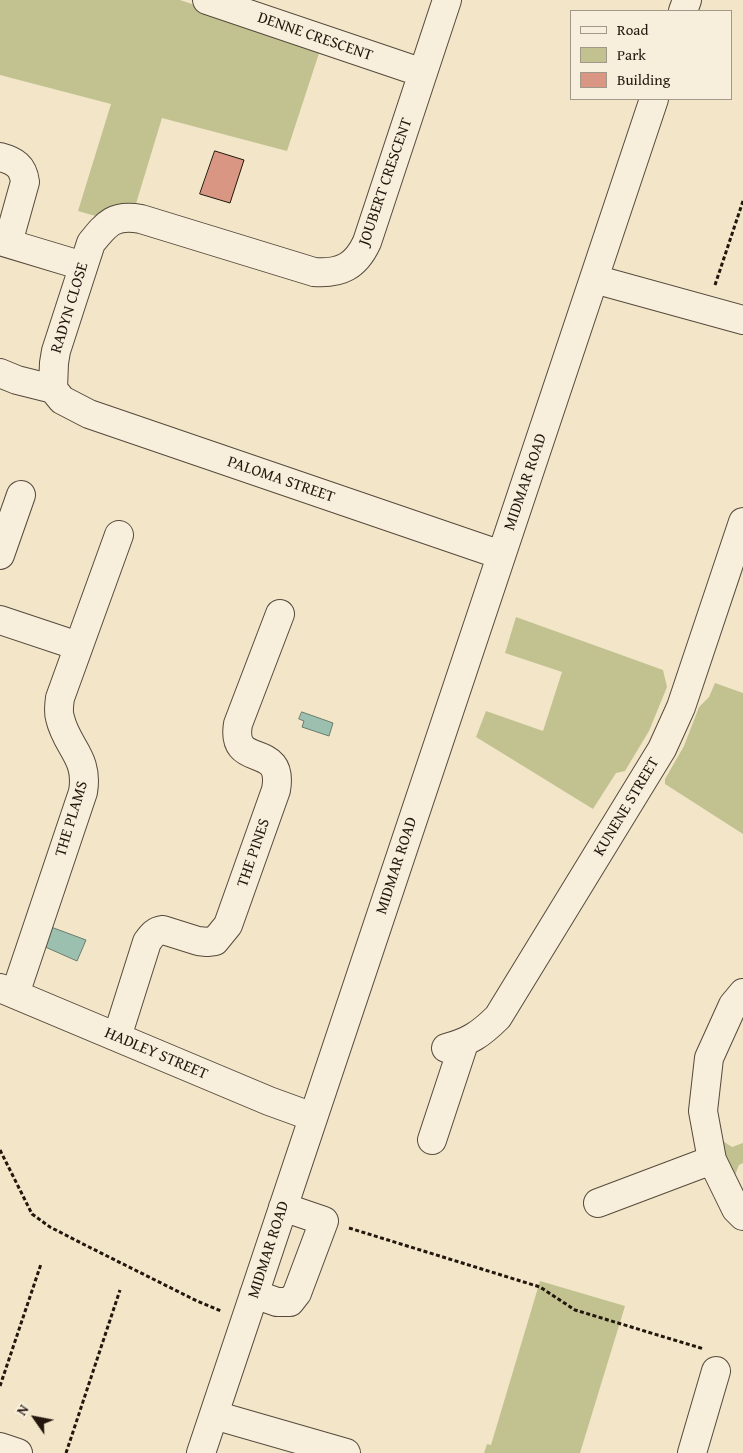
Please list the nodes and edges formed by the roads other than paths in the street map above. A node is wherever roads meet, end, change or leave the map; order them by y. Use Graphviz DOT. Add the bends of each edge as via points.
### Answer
graph roads {
  1 [pos="207,0"];
  2 [pos="447,0"];
  3 [pos="423,73"];
  4 [pos="654,100"];
  5 [pos="0,157"];
  6 [pos="111,222"];
  7 [pos="4,242"];
  8 [pos="83,266"];
  9 [pos="594,279"];
  10 [pos="743,320"];
  11 [pos="0,373"];
  12 [pos="58,394"];
  13 [pos="21,495"];
  14 [pos="743,522"];
  15 [pos="119,535"];
  16 [pos="501,555"];
  17 [pos="0,556"];
  18 [pos="280,614"];
  19 [pos="0,620"];
  20 [pos="78,646"];
  21 [pos="7,991"];
  22 [pos="743,993"];
  23 [pos="118,1037"];
  24 [pos="314,1117"];
  25 [pos="432,1140"];
  26 [pos="712,1160"];
  27 [pos="598,1203"];
  28 [pos="283,1206"];
  29 [pos="743,1216"];
  30 [pos="254,1294"];
  31 [pos="711,1360"];
  32 [pos="214,1415"];
  33 [pos="0,1447"];
  34 [pos="18,1453"];
  35 [pos="201,1453"];
  36 [pos="346,1453"];
  37 [pos="692,1453"];
  1 -- 3 [label="street, DENNE CRESCENT"];
  2 -- 3 [label="street, JOUBERT CRESCENT"];
  3 -- 6 [label="street, JOUBERT CRESCENT" via="367,242 357,259 339,271 314,272 141,219 125,216"];
  4 -- 9 [label="street, MIDMAR ROAD"];
  5 -- 7 [label="street" via="12,160 20,167 25,182"];
  6 -- 8 [label="street, RADYN CLOSE" via="91,243"];
  7 -- 8 [label="street"];
  8 -- 12 [label="street, RADYN CLOSE" via="56,351 54,363"];
  9 -- 10 [label="street"];
  9 -- 16 [label="street, MIDMAR ROAD"];
  11 -- 12 [label="street, PALOMA STREET"];
  12 -- 16 [label="street, PALOMA STREET" via="89,414"];
  13 -- 17 [label="street"];
  14 -- 25 [label="street, KUNENE STREET" via="681,707 662,749 498,1017 486,1029 455,1045"];
  15 -- 20 [label="street, THE PLAMS"];
  16 -- 24 [label="street, MIDMAR ROAD"];
  18 -- 23 [label="street, THE PINES" via="237,733 242,747 272,763 278,779 228,925 215,941 198,941 163,930 152,935 147,942"];
  19 -- 20 [label="street"];
  20 -- 21 [label="street, THE PLAMS" via="60,698 59,711 86,778"];
  21 -- 23 [label="street, HADLEY STREET"];
  22 -- 26 [label="street" via="733,1005 709,1058 703,1111"];
  23 -- 24 [label="street, HADLEY STREET"];
  24 -- 28 [label="street, MIDMAR ROAD"];
  26 -- 27 [label="street"];
  26 -- 29 [label="street" via="736,1209"];
  28 -- 30 [label="street, MIDMAR ROAD"];
  28 -- 30 [label="street" via="324,1221 297,1293 290,1302 277,1302"];
  30 -- 32 [label="street, MIDMAR ROAD"];
  31 -- 37 [label="street"];
  32 -- 35 [label="street, MIDMAR ROAD"];
  32 -- 36 [label="street"];
  33 -- 34 [label="street"];
}
